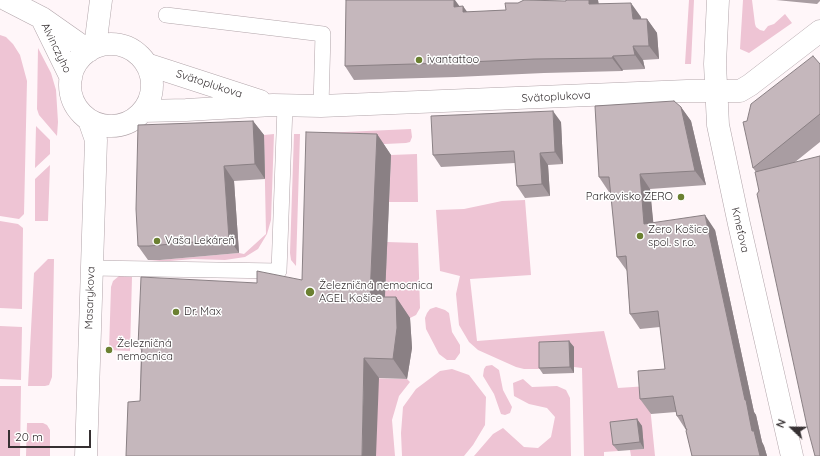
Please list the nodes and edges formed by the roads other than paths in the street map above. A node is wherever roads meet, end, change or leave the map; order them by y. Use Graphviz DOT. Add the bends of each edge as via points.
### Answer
graph roads {
  1 [pos="7,0"];
  2 [pos="718,0"];
  3 [pos="100,4"];
  4 [pos="166,15"];
  5 [pos="42,18"];
  6 [pos="820,31"];
  7 [pos="99,48"];
  8 [pos="146,64"];
  9 [pos="71,78"];
  10 [pos="717,91"];
  11 [pos="279,105"];
  12 [pos="322,106"];
  13 [pos="143,111"];
  14 [pos="89,120"];
  15 [pos="116,126"];
  16 [pos="96,140"];
  17 [pos="91,268"];
  18 [pos="86,456"];
  19 [pos="792,456"];
  1 -- 5 [label="street, Alvinczyho"];
  2 -- 10 [label="street, Kmeťova" via="715,64"];
  3 -- 7 [label="street"];
  4 -- 12 [label="lane" via="323,34"];
  5 -- 7 [label="street, Alvinczyho"];
  5 -- 9 [label="street, Alvinczyho"];
  6 -- 10 [label="street, Svätoplukova" via="740,91"];
  7 -- 8 [label="street" via="122,46 131,49"];
  7 -- 9 [label="street" via="81,57"];
  8 -- 11 [label="street, Svätoplukova"];
  8 -- 13 [label="street" via="152,85 149,102"];
  9 -- 14 [label="street" via="73,99 77,108"];
  10 -- 12 [label="street, Svätoplukova"];
  10 -- 19 [label="street, Kmeťova" via="718,125 731,190"];
  11 -- 12 [label="street, Svätoplukova"];
  11 -- 13 [label="street, Svätoplukova"];
  11 -- 17 [label="lane" via="279,272"];
  13 -- 15 [label="street" via="133,120"];
  14 -- 15 [label="street"];
  14 -- 16 [label="street, Masarykova"];
  15 -- 16 [label="street" via="102,131"];
  16 -- 17 [label="street, Masarykova"];
  17 -- 18 [label="street, Masarykova"];
}
